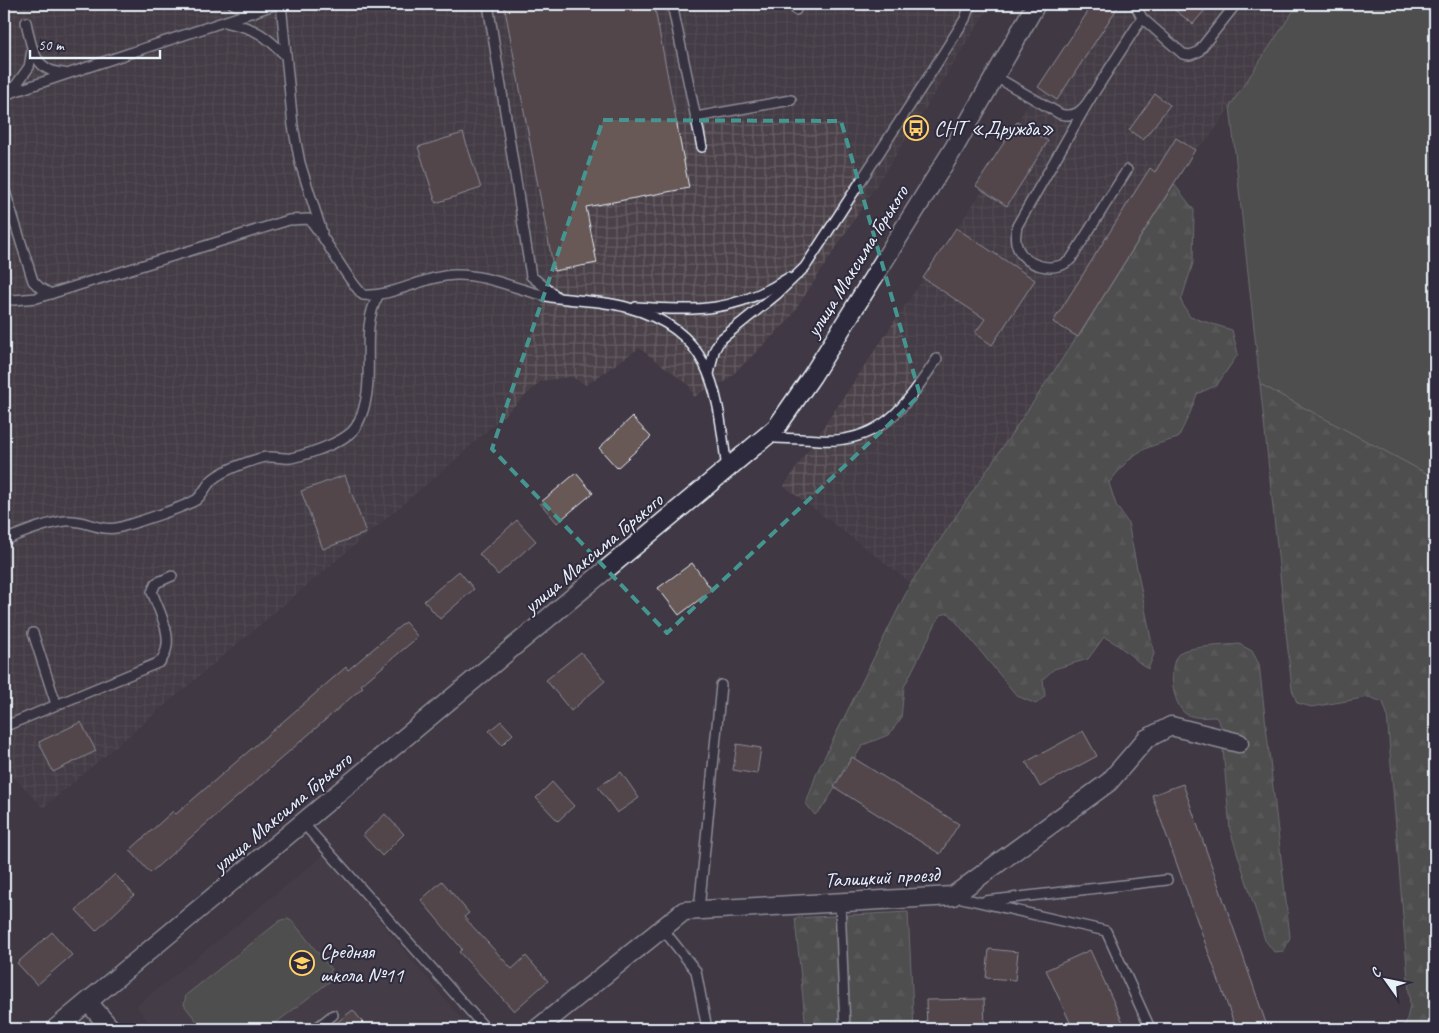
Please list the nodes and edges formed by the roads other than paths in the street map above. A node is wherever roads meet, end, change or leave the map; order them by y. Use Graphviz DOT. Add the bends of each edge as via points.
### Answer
graph roads {
  1 [pos="233,4"];
  2 [pos="277,4"];
  3 [pos="281,4"];
  4 [pos="488,4"];
  5 [pos="672,4"];
  6 [pos="970,4"];
  7 [pos="1036,4"];
  8 [pos="1135,4"];
  9 [pos="1236,4"];
  10 [pos="252,13"];
  11 [pos="1142,18"];
  12 [pos="26,22"];
  13 [pos="225,22"];
  14 [pos="32,51"];
  15 [pos="286,56"];
  16 [pos="69,74"];
  17 [pos="996,77"];
  18 [pos="7,94"];
  19 [pos="1090,99"];
  20 [pos="791,100"];
  21 [pos="696,117"];
  22 [pos="702,146"];
  23 [pos="1127,170"];
  24 [pos="5,189"];
  25 [pos="323,234"];
  26 [pos="805,267"];
  27 [pos="51,294"];
  28 [pos="378,296"];
  29 [pos="4,298"];
  30 [pos="558,298"];
  31 [pos="625,306"];
  32 [pos="937,359"];
  33 [pos="709,374"];
  34 [pos="767,437"];
  35 [pos="727,470"];
  36 [pos="4,540"];
  37 [pos="172,576"];
  38 [pos="33,633"];
  39 [pos="721,685"];
  40 [pos="56,704"];
  41 [pos="4,724"];
  42 [pos="1239,743"];
  43 [pos="303,823"];
  44 [pos="1167,880"];
  45 [pos="953,896"];
  46 [pos="978,901"];
  47 [pos="840,902"];
  48 [pos="699,910"];
  49 [pos="662,928"];
  50 [pos="88,1002"];
  51 [pos="333,1015"];
  52 [pos="1149,1026"];
  53 [pos="55,1029"];
  54 [pos="111,1029"];
  55 [pos="315,1029"];
  56 [pos="486,1029"];
  57 [pos="537,1029"];
  58 [pos="707,1029"];
  59 [pos="845,1029"];
  1 -- 10 [label="lane"];
  2 -- 10 [label="lane"];
  3 -- 15 [label="lane"];
  4 -- 30 [label="lane" via="531,276"];
  5 -- 21 [label="lane"];
  6 -- 26 [label="lane" via="965,18 929,76"];
  7 -- 17 [label="street, улица Максима Горького"];
  8 -- 11 [label="lane"];
  9 -- 11 [label="lane" via="1198,52 1190,55 1176,48"];
  10 -- 13 [label="lane"];
  11 -- 19 [label="lane"];
  12 -- 14 [label="lane"];
  13 -- 15 [label="lane" via="260,32"];
  13 -- 16 [label="lane"];
  14 -- 16 [label="lane" via="46,70"];
  14 -- 18 [label="lane" via="29,67"];
  15 -- 25 [label="lane" via="300,163"];
  16 -- 18 [label="lane"];
  17 -- 19 [label="lane" via="1068,116 1082,111"];
  17 -- 34 [label="street, улица Максима Горького" via="812,376"];
  19 -- 23 [label="lane" via="1017,226 1015,239 1023,256 1042,267 1064,266"];
  20 -- 21 [label="lane"];
  21 -- 22 [label="lane"];
  24 -- 27 [label="lane" via="33,281"];
  25 -- 27 [label="lane" via="309,219 289,220"];
  25 -- 28 [label="lane" via="350,282 362,295"];
  26 -- 31 [label="lane" via="770,290 730,305 705,310"];
  26 -- 33 [label="lane" via="720,340"];
  27 -- 29 [label="lane" via="37,298"];
  28 -- 30 [label="lane" via="453,275 473,276"];
  28 -- 36 [label="lane" via="371,308 368,327 369,377 365,407 357,426 343,439 292,458 261,458 219,475 193,501 120,527 98,528 66,521"];
  30 -- 31 [label="lane"];
  31 -- 33 [label="lane" via="654,317 684,336 699,352"];
  32 -- 34 [label="lane" via="905,406 874,430 844,439"];
  33 -- 35 [label="lane" via="721,421"];
  34 -- 35 [label="street, улица Максима Горького"];
  35 -- 43 [label="street, улица Максима Горького"];
  37 -- 40 [label="lane" via="156,583 152,592 169,644 160,662"];
  38 -- 40 [label="lane"];
  39 -- 48 [label="lane"];
  40 -- 41 [label="lane"];
  42 -- 45 [label="street, Талицкий проезд" via="1171,726 1146,739 1109,782"];
  43 -- 50 [label="street, улица Максима Горького"];
  43 -- 56 [label="lane"];
  44 -- 46 [label="lane"];
  45 -- 46 [label="lane"];
  45 -- 47 [label="street, Талицкий проезд"];
  46 -- 52 [label="lane" via="1106,931"];
  47 -- 48 [label="street, Талицкий проезд"];
  47 -- 59 [label="lane"];
  48 -- 49 [label="street, Талицкий проезд" via="684,911"];
  49 -- 57 [label="street, Талицкий проезд"];
  49 -- 58 [label="lane" via="696,971"];
  50 -- 53 [label="street, улица Максима Горького"];
  50 -- 54 [label="street"];
  51 -- 55 [label="lane"];
}
